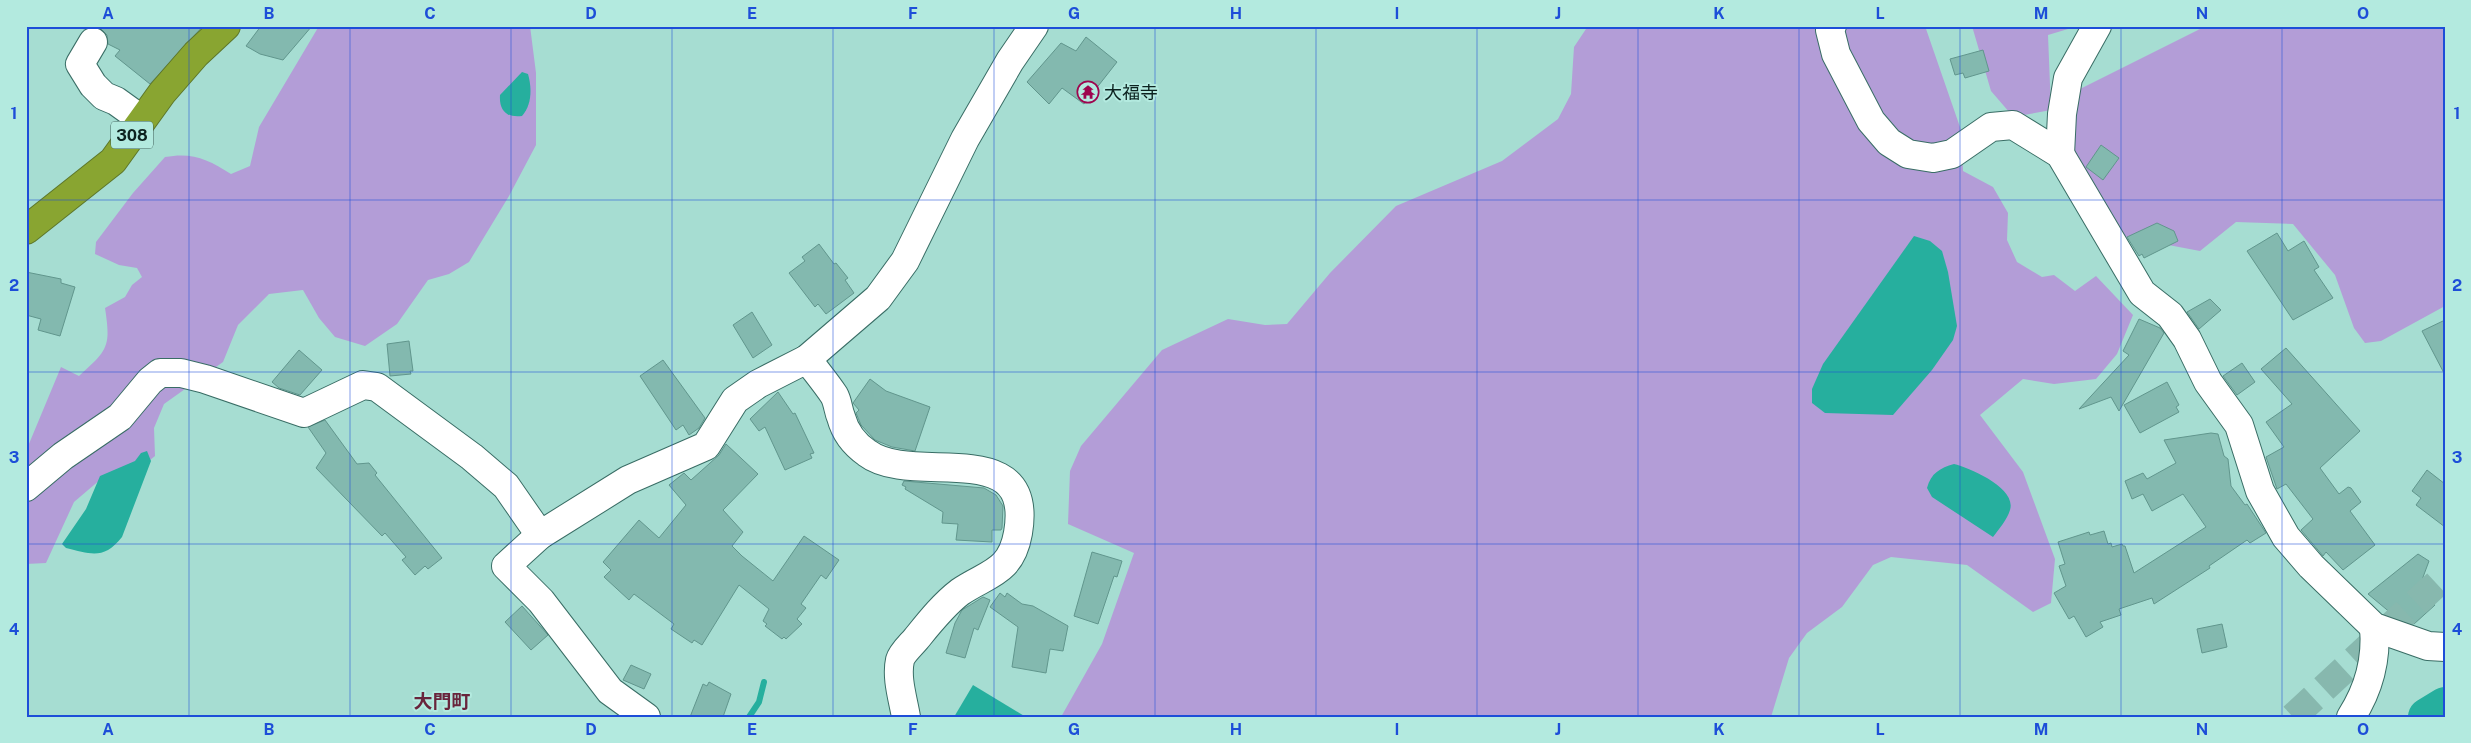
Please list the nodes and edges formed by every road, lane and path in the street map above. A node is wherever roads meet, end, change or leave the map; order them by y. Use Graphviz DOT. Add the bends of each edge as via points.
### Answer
graph roads {
  1 [pos="226,26"];
  2 [pos="1034,26"];
  3 [pos="1832,26"];
  4 [pos="2097,26"];
  5 [pos="93,42"];
  6 [pos="141,119"];
  7 [pos="2060,154"];
  8 [pos="26,230"];
  9 [pos="807,359"];
  10 [pos="26,487"];
  11 [pos="540,535"];
  12 [pos="2374,627"];
  13 [pos="2445,647"];
  14 [pos="646,717"];
  15 [pos="906,717"];
  16 [pos="2351,717"];
  1 -- 6 [label="highway, 308"];
  2 -- 9 [label="street" via="965,139 905,261 878,298"];
  3 -- 7 [label="street" via="1830,30 1836,54 1871,121 1889,142 1908,154 1933,158 1952,154 1991,127 2013,125"];
  4 -- 7 [label="street" via="2068,78"];
  5 -- 6 [label="street" via="80,64 93,86"];
  6 -- 8 [label="highway, 308" via="113,161"];
  7 -- 12 [label="street" via="2142,293 2170,315 2208,382 2239,425 2260,491 2286,537"];
  9 -- 11 [label="street" via="758,384 735,400 706,446 628,480"];
  9 -- 15 [label="street" via="836,397 852,441 868,455 902,467 928,466 994,474 1008,481 1019,500 1018,533 1010,559 989,577 960,592 933,618 900,659"];
  10 -- 11 [label="street" via="120,416 160,373 181,373 205,379 304,413 363,385 377,387 472,457 506,486"];
  11 -- 14 [label="street" via="506,566 541,601 610,690"];
  12 -- 13 [label="street" via="2428,646"];
  12 -- 16 [label="street" via="2373,670"];
}
